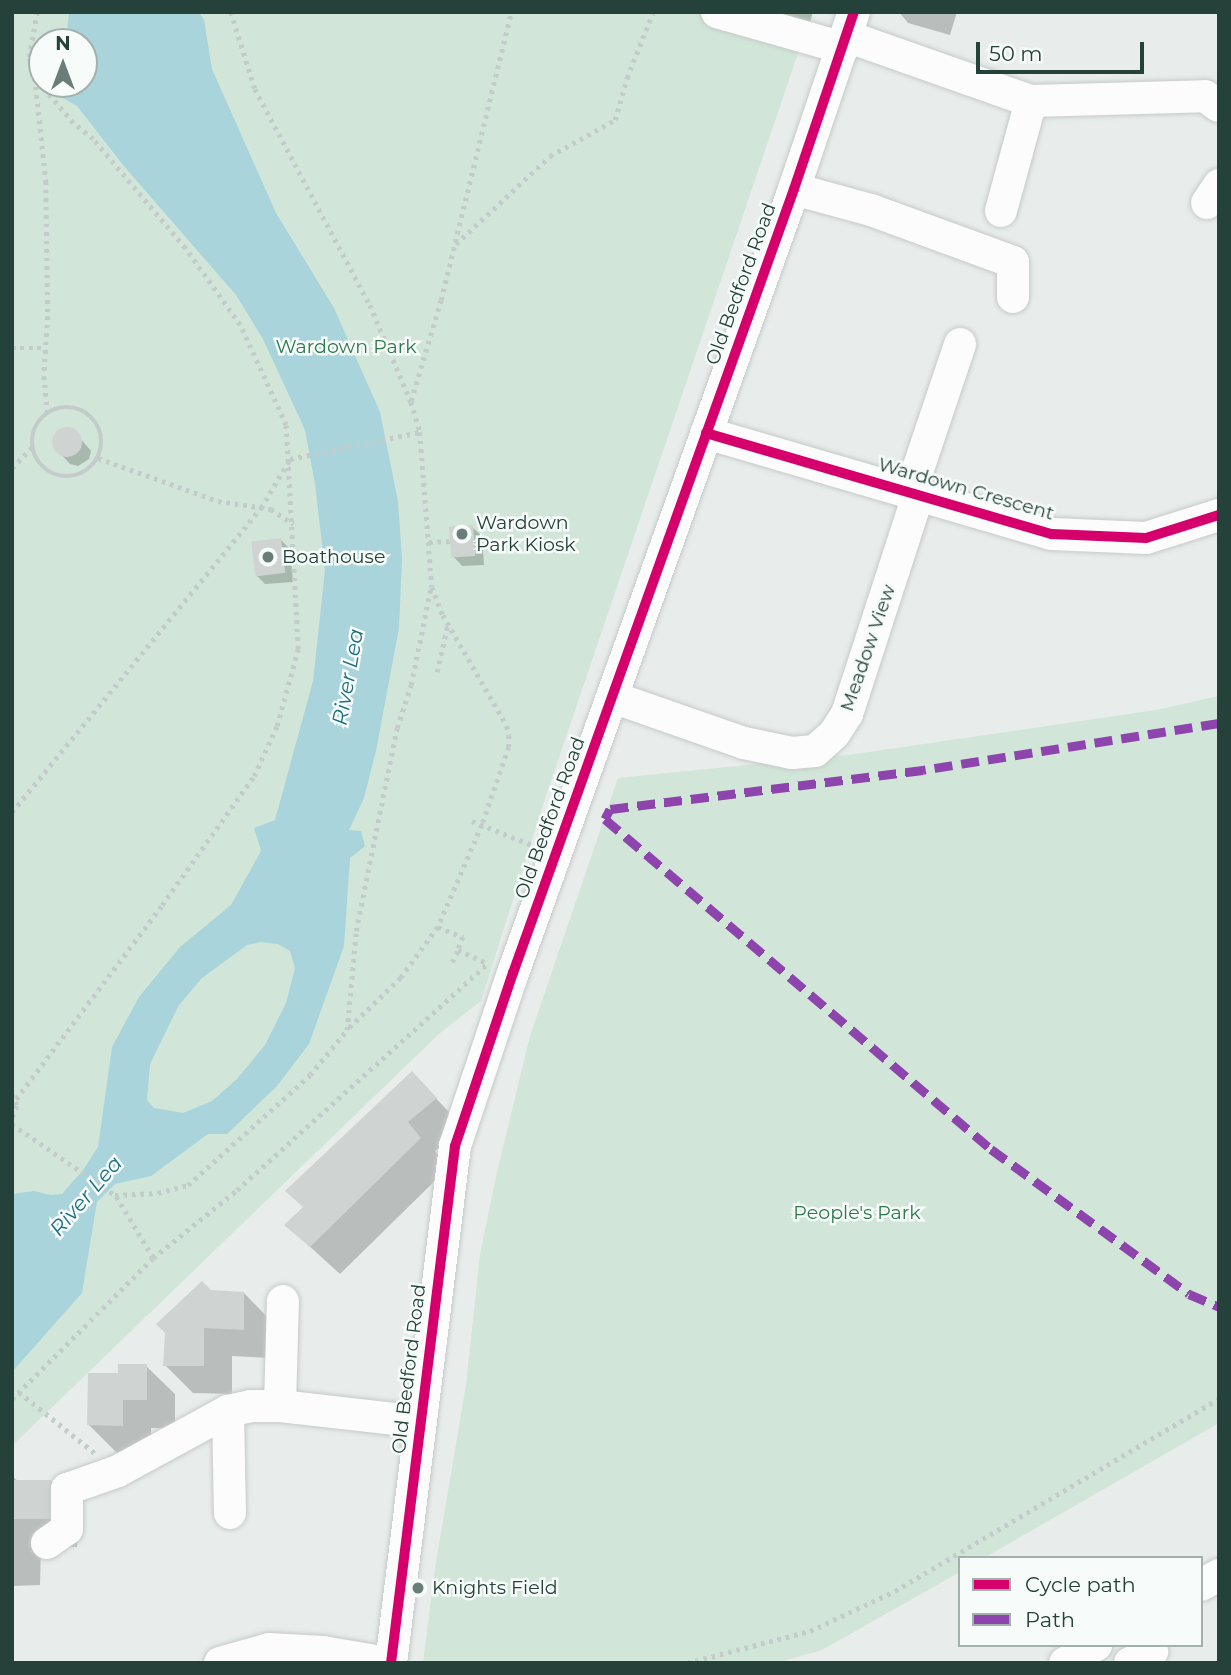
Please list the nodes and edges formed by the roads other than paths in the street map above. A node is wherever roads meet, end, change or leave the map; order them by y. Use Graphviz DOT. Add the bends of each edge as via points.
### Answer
graph roads {
  1 [pos="717,12"];
  2 [pos="848,32"];
  3 [pos="1031,101"];
  4 [pos="1219,106"];
  5 [pos="794,189"];
  6 [pos="1001,211"];
  7 [pos="1013,297"];
  8 [pos="960,344"];
  9 [pos="706,433"];
  10 [pos="915,492"];
  11 [pos="1219,515"];
  12 [pos="612,697"];
  13 [pos="283,1301"];
  14 [pos="280,1406"];
  15 [pos="229,1411"];
  16 [pos="420,1422"];
  17 [pos="230,1513"];
  18 [pos="47,1544"];
  19 [pos="1219,1575"];
  20 [pos="1203,1584"];
  21 [pos="1093,1647"];
  22 [pos="1122,1647"];
  23 [pos="269,1656"];
  24 [pos="1137,1659"];
  25 [pos="220,1663"];
  26 [pos="389,1663"];
  27 [pos="1065,1663"];
  1 -- 2 [label="street"];
  2 -- 3 [label="street"];
  2 -- 5 [label="street, Old Bedford Road"];
  3 -- 4 [label="street" via="1205,96"];
  3 -- 6 [label="street"];
  5 -- 7 [label="street" via="871,210 1013,262"];
  5 -- 9 [label="street, Old Bedford Road"];
  8 -- 10 [label="street"];
  9 -- 10 [label="street, Wardown Crescent"];
  9 -- 12 [label="street, Old Bedford Road"];
  10 -- 11 [label="street, Wardown Crescent" via="1052,534 1146,538"];
  10 -- 12 [label="street, Meadow View" via="847,714 815,751 792,753 744,743"];
  12 -- 16 [label="street, Old Bedford Road" via="455,1146"];
  13 -- 14 [label="street"];
  14 -- 15 [label="street"];
  14 -- 16 [label="street"];
  15 -- 17 [label="street"];
  15 -- 18 [label="street" via="118,1471 67,1489 67,1529"];
  16 -- 26 [label="street, Old Bedford Road"];
  19 -- 20 [label="street"];
  21 -- 27 [label="street"];
  22 -- 24 [label="street"];
  23 -- 25 [label="street"];
  23 -- 26 [label="street" via="323,1651"];
}
